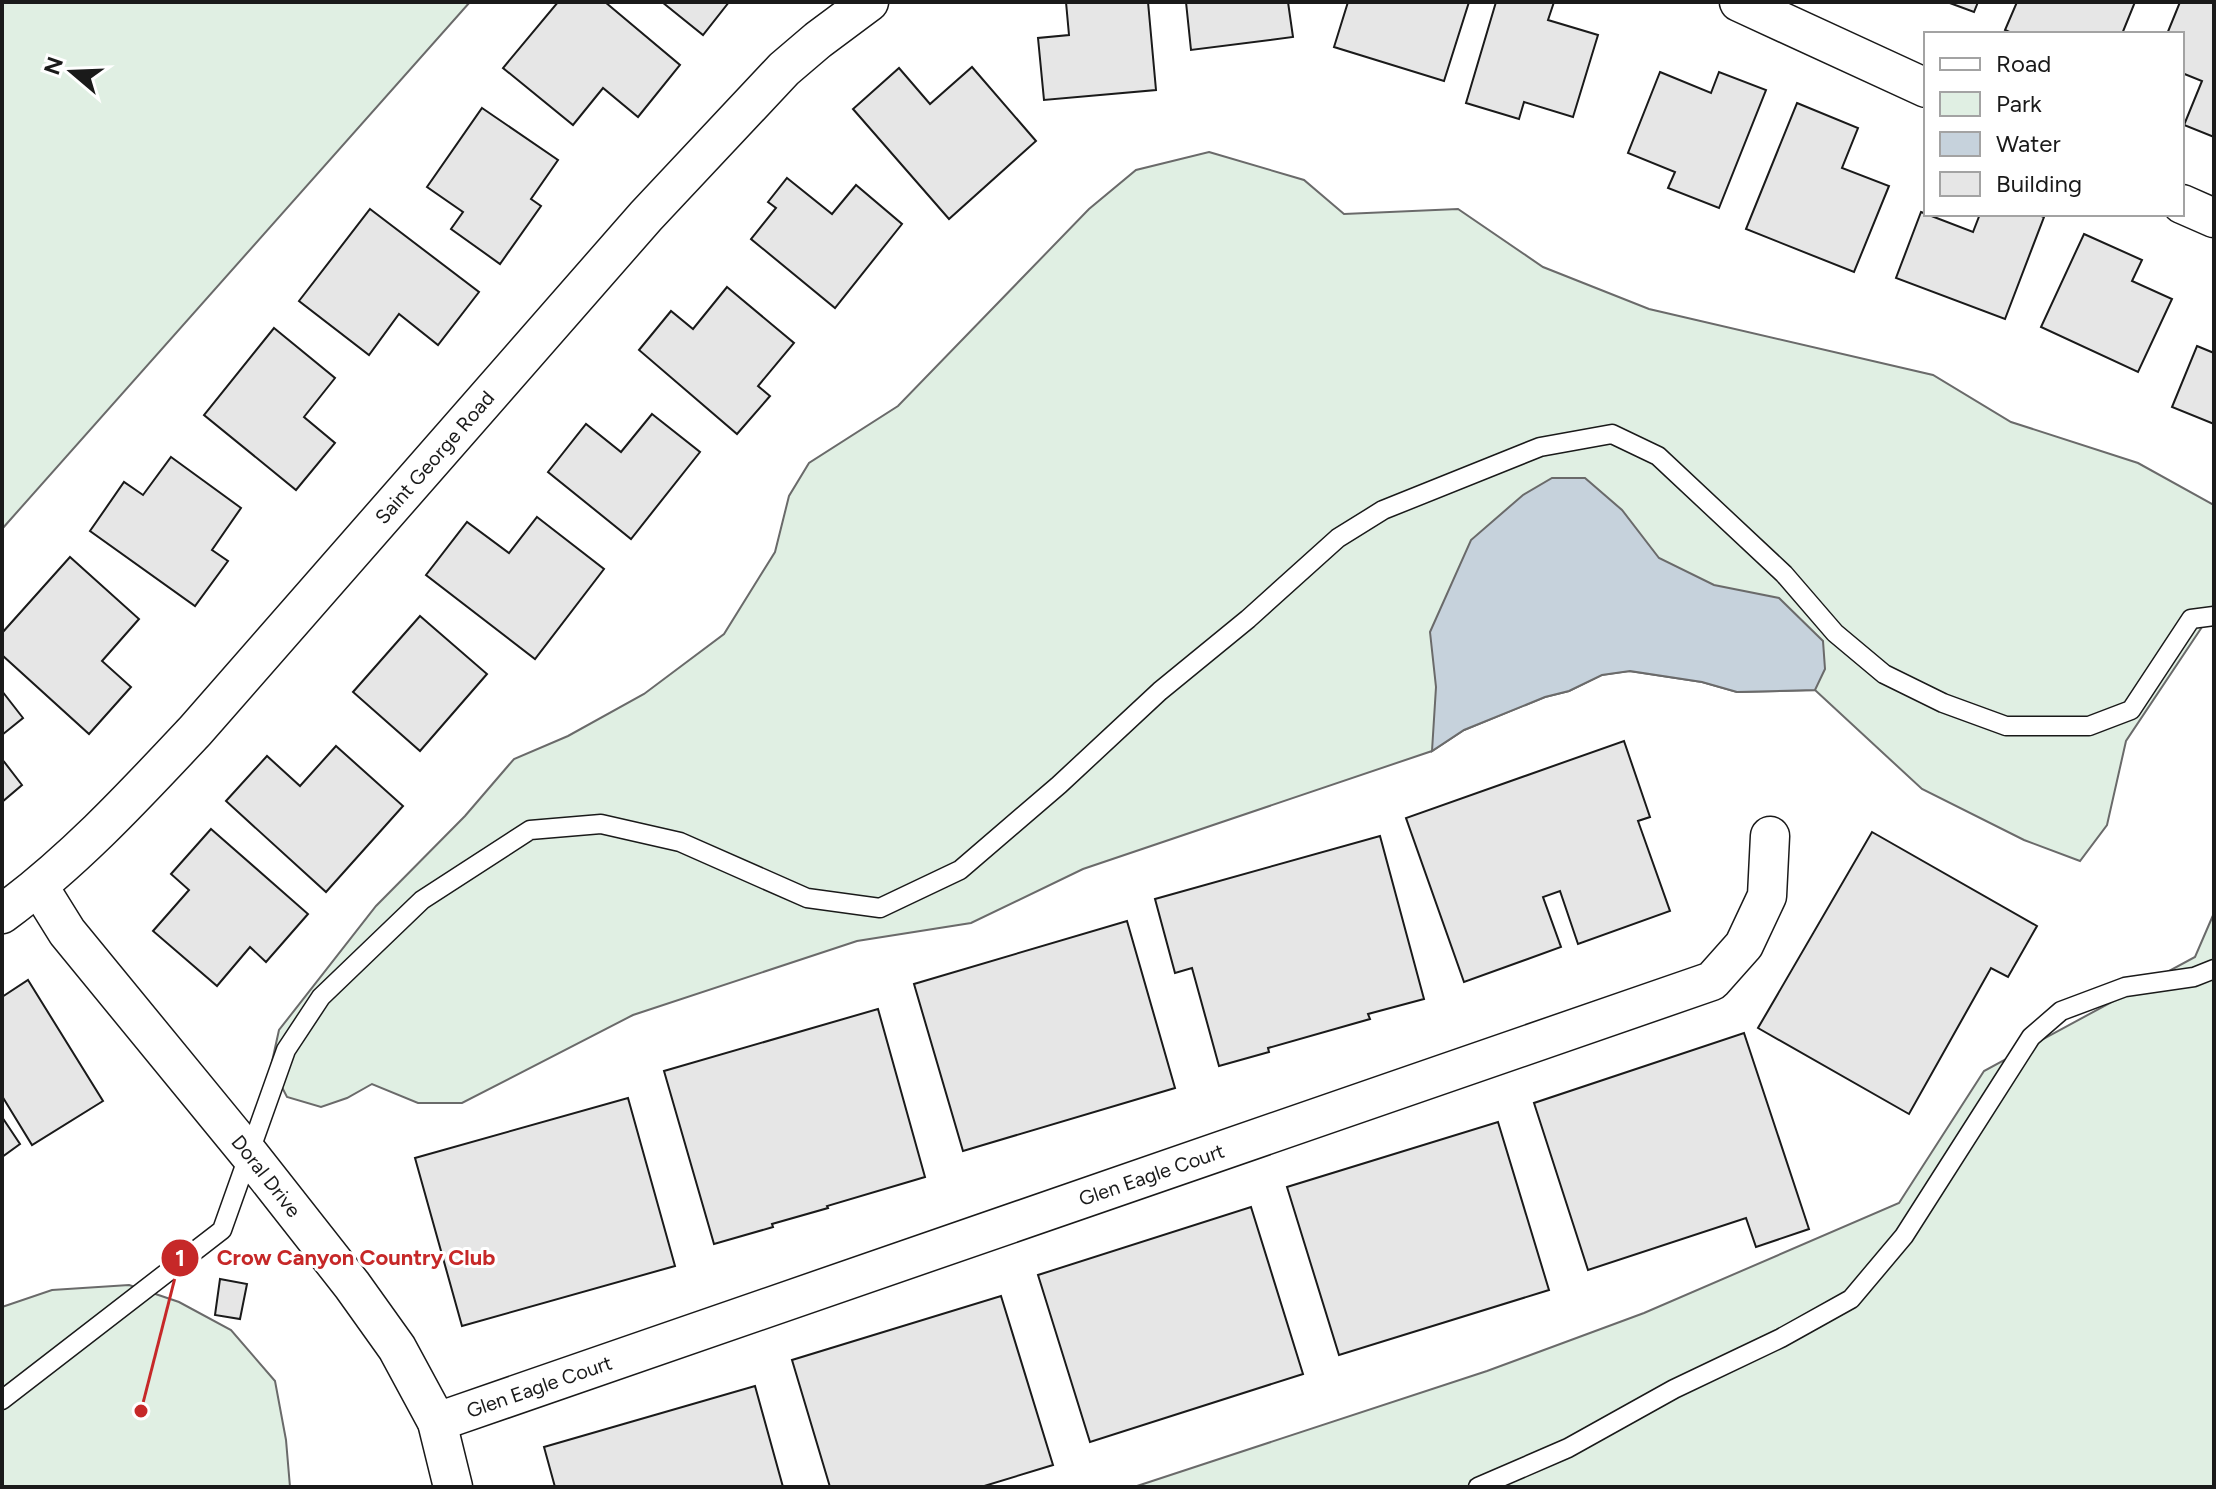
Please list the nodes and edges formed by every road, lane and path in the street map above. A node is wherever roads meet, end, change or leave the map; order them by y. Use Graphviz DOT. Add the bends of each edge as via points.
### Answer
graph roads {
  1 [pos="869,2"];
  2 [pos="1739,2"];
  3 [pos="1924,87"];
  4 [pos="2184,205"];
  5 [pos="2214,218"];
  6 [pos="2214,616"];
  7 [pos="1770,836"];
  8 [pos="39,887"];
  9 [pos="2,914"];
  10 [pos="2214,969"];
  11 [pos="249,1154"];
  12 [pos="2,1400"];
  13 [pos="437,1422"];
  14 [pos="453,1487"];
  15 [pos="1478,1487"];
  1 -- 8 [label="street, Saint George Road" via="784,69 743,112 195,731"];
  2 -- 3 [label="street"];
  4 -- 5 [label="street"];
  6 -- 11 [label="lane" via="2191,619 2131,710 2089,726 2006,726 1884,674 1835,633 1784,574 1658,456 1612,434 1540,447 1383,510 1338,538 960,870 880,908 807,898 680,842 601,824 530,830 422,900 321,997 286,1050"];
  7 -- 13 [label="street, Glen Eagle Court" via="1767,896 1744,945 1712,981"];
  8 -- 9 [label="street, Saint George Road"];
  8 -- 11 [label="street, Doral Drive" via="67,932"];
  10 -- 15 [label="lane" via="2125,987 2061,1011 2031,1037 1904,1236 1851,1299 1568,1448"];
  11 -- 12 [label="lane" via="222,1230"];
  11 -- 13 [label="street, Doral Drive" via="397,1348"];
  13 -- 14 [label="street, Doral Drive"];
}
